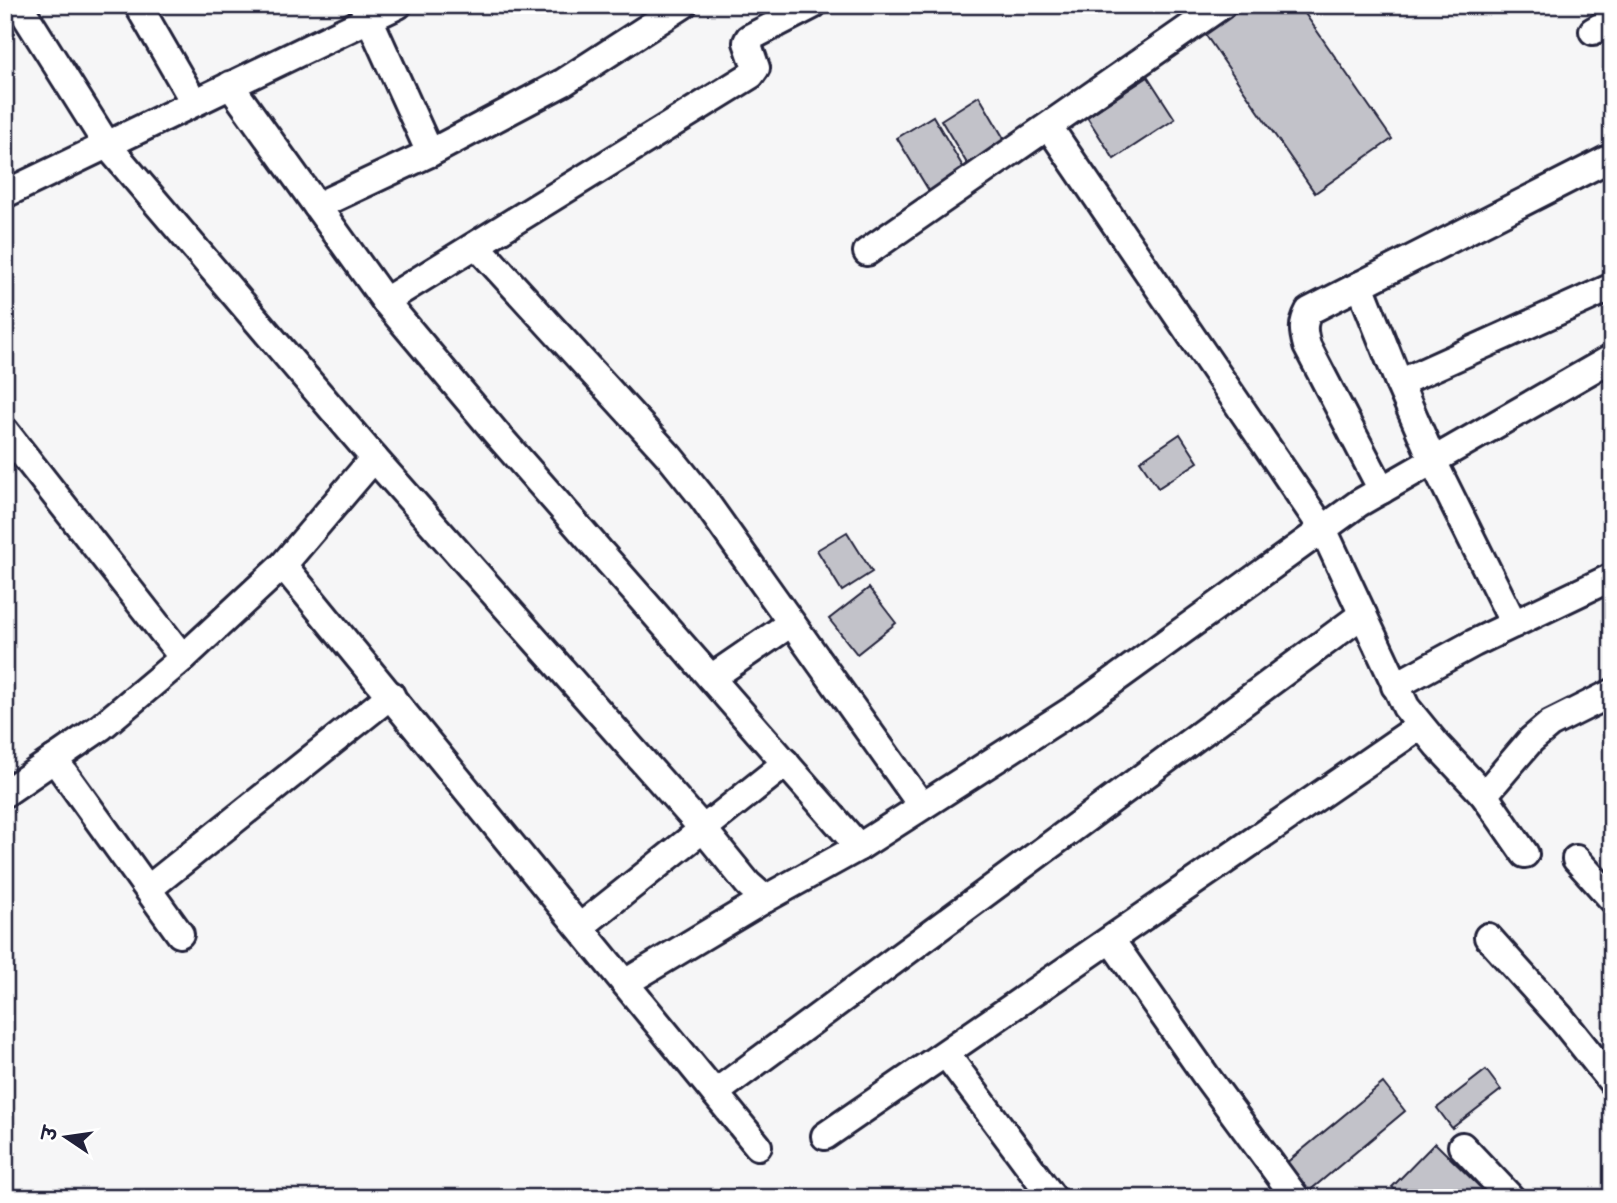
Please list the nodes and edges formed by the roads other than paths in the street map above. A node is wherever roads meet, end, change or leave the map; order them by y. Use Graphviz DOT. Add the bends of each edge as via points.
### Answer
graph roads {
  1 [pos="19,5"];
  2 [pos="138,5"];
  3 [pos="398,5"];
  4 [pos="683,5"];
  5 [pos="813,5"];
  6 [pos="1222,5"];
  7 [pos="367,12"];
  8 [pos="230,85"];
  9 [pos="194,102"];
  10 [pos="1049,127"];
  11 [pos="107,145"];
  12 [pos="430,153"];
  13 [pos="1612,157"];
  14 [pos="5,194"];
  15 [pos="317,206"];
  16 [pos="477,246"];
  17 [pos="867,252"];
  18 [pos="1360,285"];
  19 [pos="1612,287"];
  20 [pos="385,301"];
  21 [pos="1612,358"];
  22 [pos="1399,383"];
  23 [pos="5,431"];
  24 [pos="374,458"];
  25 [pos="1433,461"];
  26 [pos="1382,490"];
  27 [pos="1323,529"];
  28 [pos="283,565"];
  29 [pos="1612,577"];
  30 [pos="1363,614"];
  31 [pos="792,623"];
  32 [pos="1514,624"];
  33 [pos="183,658"];
  34 [pos="711,678"];
  35 [pos="1395,686"];
  36 [pos="1612,693"];
  37 [pos="391,695"];
  38 [pos="1420,726"];
  39 [pos="54,759"];
  40 [pos="786,763"];
  41 [pos="5,793"];
  42 [pos="1484,795"];
  43 [pos="922,806"];
  44 [pos="704,830"];
  45 [pos="859,847"];
  46 [pos="1525,853"];
  47 [pos="1576,859"];
  48 [pos="148,889"];
  49 [pos="1609,890"];
  50 [pos="765,900"];
  51 [pos="580,927"];
  52 [pos="180,934"];
  53 [pos="1488,937"];
  54 [pos="1111,940"];
  55 [pos="625,983"];
  56 [pos="946,1054"];
  57 [pos="1612,1082"];
  58 [pos="715,1093"];
  59 [pos="825,1136"];
  60 [pos="758,1146"];
  61 [pos="1462,1146"];
  62 [pos="1053,1198"];
  63 [pos="1296,1198"];
  64 [pos="1511,1198"];
  1 -- 11 [label="street"];
  2 -- 9 [label="street"];
  3 -- 7 [label="street"];
  4 -- 12 [label="street" via="564,82"];
  5 -- 16 [label="street" via="749,38 756,68 751,75"];
  6 -- 10 [label="street"];
  7 -- 8 [label="street"];
  7 -- 12 [label="street"];
  8 -- 9 [label="street"];
  8 -- 15 [label="street"];
  9 -- 11 [label="street"];
  10 -- 17 [label="street"];
  10 -- 27 [label="street"];
  11 -- 14 [label="street"];
  11 -- 24 [label="street"];
  12 -- 15 [label="street"];
  13 -- 18 [label="street"];
  15 -- 20 [label="street"];
  16 -- 20 [label="street"];
  16 -- 31 [label="street" via="669,456"];
  18 -- 22 [label="street"];
  18 -- 26 [label="street" via="1309,311 1303,332"];
  19 -- 22 [label="street"];
  20 -- 34 [label="street"];
  21 -- 25 [label="street"];
  22 -- 25 [label="street"];
  23 -- 33 [label="street"];
  24 -- 28 [label="street"];
  24 -- 44 [label="street"];
  25 -- 26 [label="street"];
  25 -- 32 [label="street"];
  26 -- 27 [label="street"];
  27 -- 30 [label="street"];
  27 -- 43 [label="street" via="1077,707"];
  28 -- 33 [label="street"];
  28 -- 37 [label="street"];
  29 -- 32 [label="street"];
  30 -- 35 [label="street"];
  30 -- 58 [label="street"];
  31 -- 34 [label="street"];
  31 -- 43 [label="street"];
  32 -- 35 [label="street"];
  33 -- 39 [label="street" via="101,727"];
  34 -- 40 [label="street"];
  35 -- 38 [label="street"];
  36 -- 42 [label="street" via="1550,724"];
  37 -- 48 [label="street"];
  37 -- 51 [label="street"];
  38 -- 42 [label="street"];
  38 -- 54 [label="street"];
  39 -- 41 [label="street"];
  39 -- 48 [label="street"];
  40 -- 44 [label="street"];
  40 -- 45 [label="street"];
  42 -- 46 [label="street"];
  43 -- 45 [label="street"];
  44 -- 50 [label="street"];
  44 -- 51 [label="street"];
  45 -- 50 [label="street"];
  47 -- 49 [label="street"];
  48 -- 52 [label="street"];
  50 -- 55 [label="street"];
  51 -- 55 [label="street"];
  53 -- 57 [label="street"];
  54 -- 56 [label="street"];
  54 -- 63 [label="street"];
  55 -- 58 [label="street"];
  56 -- 59 [label="street"];
  56 -- 62 [label="street"];
  58 -- 60 [label="street"];
  61 -- 64 [label="street"];
}
